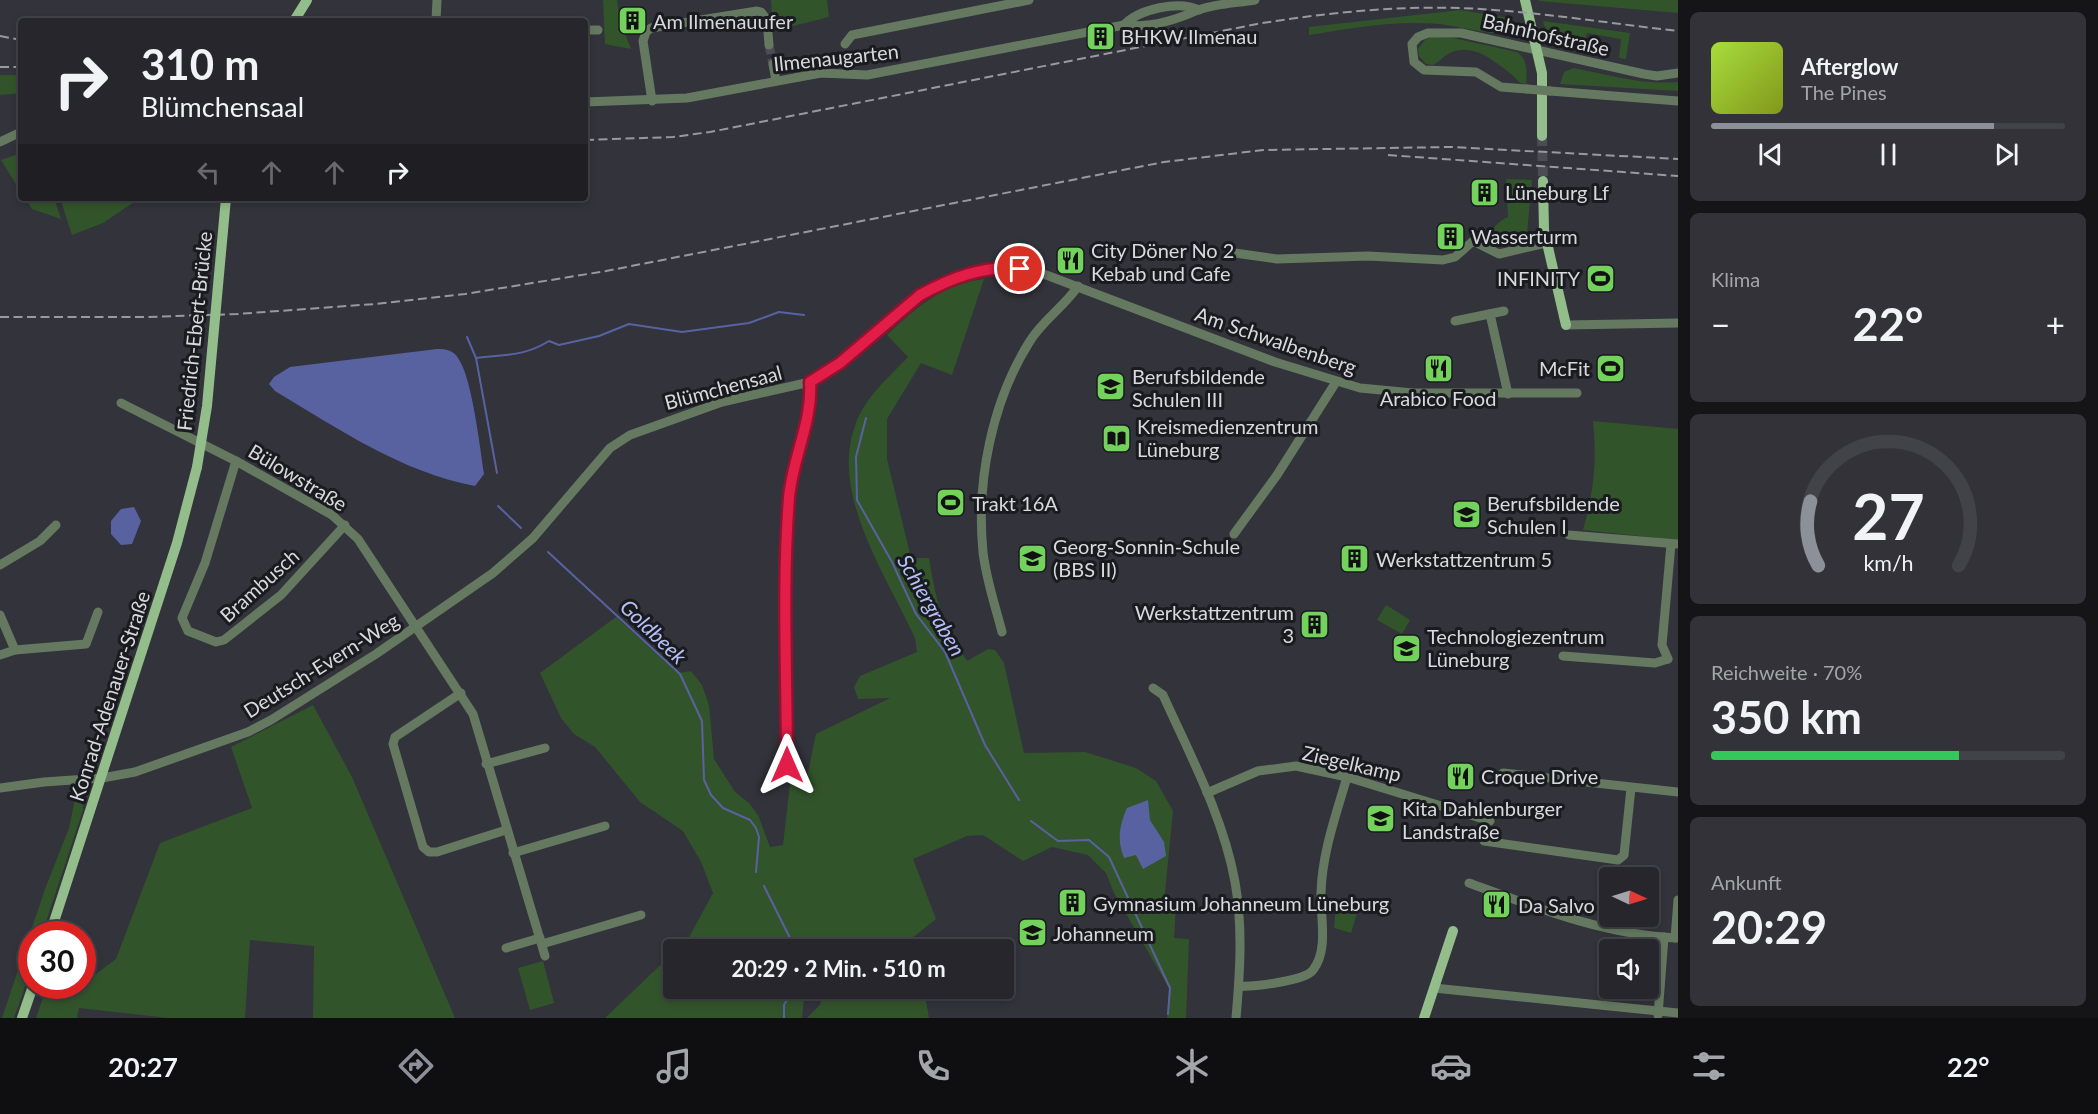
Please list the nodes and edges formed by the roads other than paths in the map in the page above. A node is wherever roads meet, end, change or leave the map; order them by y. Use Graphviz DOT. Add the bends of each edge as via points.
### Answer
graph roads {
  1 [pos="307,0"];
  2 [pos="1029,0"];
  3 [pos="1255,0"];
  4 [pos="1524,0"];
  5 [pos="296,18"];
  6 [pos="588,30"];
  7 [pos="598,30"];
  8 [pos="845,44"];
  9 [pos="769,45"];
  10 [pos="1535,48"];
  11 [pos="773,64"];
  12 [pos="1678,73"];
  13 [pos="776,81"];
  14 [pos="652,101"];
  15 [pos="1678,101"];
  16 [pos="588,102"];
  17 [pos="18,133"];
  18 [pos="1542,136"];
  19 [pos="0,142"];
  20 [pos="1543,181"];
  21 [pos="226,201"];
  22 [pos="1546,243"];
  23 [pos="1235,253"];
  24 [pos="1078,286"];
  25 [pos="1504,311"];
  26 [pos="1490,314"];
  27 [pos="1455,321"];
  28 [pos="1678,323"];
  29 [pos="1566,325"];
  30 [pos="810,382"];
  31 [pos="1336,382"];
  32 [pos="1577,393"];
  33 [pos="1508,394"];
  34 [pos="121,404"];
  35 [pos="236,461"];
  36 [pos="197,467"];
  37 [pos="56,525"];
  38 [pos="345,525"];
  39 [pos="1234,534"];
  40 [pos="1569,535"];
  41 [pos="1674,544"];
  42 [pos="0,565"];
  43 [pos="476,586"];
  44 [pos="98,612"];
  45 [pos="0,615"];
  46 [pos="417,626"];
  47 [pos="1002,632"];
  48 [pos="15,650"];
  49 [pos="0,656"];
  50 [pos="1563,656"];
  51 [pos="1668,659"];
  52 [pos="1678,663"];
  53 [pos="1153,688"];
  54 [pos="461,693"];
  55 [pos="545,748"];
  56 [pos="486,764"];
  57 [pos="787,765"];
  58 [pos="1503,773"];
  59 [pos="1347,777"];
  60 [pos="102,778"];
  61 [pos="0,788"];
  62 [pos="1631,788"];
  63 [pos="1678,792"];
  64 [pos="1207,793"];
  65 [pos="1490,821"];
  66 [pos="605,826"];
  67 [pos="506,830"];
  68 [pos="1484,841"];
  69 [pos="513,853"];
  70 [pos="1469,884"];
  71 [pos="1678,900"];
  72 [pos="641,915"];
  73 [pos="54,921"];
  74 [pos="1453,931"];
  75 [pos="1664,937"];
  76 [pos="1676,938"];
  77 [pos="541,941"];
  78 [pos="506,948"];
  79 [pos="545,956"];
  80 [pos="1239,986"];
  81 [pos="1434,988"];
  82 [pos="29,999"];
  83 [pos="1678,1014"];
  84 [pos="1658,1015"];
  85 [pos="22,1018"];
  86 [pos="1236,1018"];
  87 [pos="1424,1018"];
  1 -- 5 [label="main road"];
  2 -- 8 [label="street, Ilmenaugarten" via="852,35"];
  3 -- 13 [label="street, Ilmenaugarten" via="1199,10 1183,4 1132,16 1124,25 867,75 821,73"];
  4 -- 10 [label="main road"];
  6 -- 7 [label="street"];
  9 -- 14 [label="street" via="767,20 757,11 651,28 643,41"];
  10 -- 12 [label="street, Bahnhofstraße" via="1550,55 1644,74"];
  10 -- 15 [label="street, Bahnhofstraße, bridge" via="1444,32 1424,34 1412,44 1414,62 1424,70 1476,72 1501,87"];
  10 -- 18 [label="main road" via="1542,72"];
  11 -- 13 [label="street"];
  13 -- 14 [label="street, Ilmenaugarten"];
  14 -- 16 [label="street, Ilmenaugarten"];
  17 -- 19 [label="street"];
  20 -- 22 [label="main road"];
  21 -- 36 [label="main road, Friedrich-Ebert-Brücke, bridge" via="208,397"];
  22 -- 23 [label="street" via="1499,254 1473,241 1455,257 1443,260 1368,256 1277,259"];
  22 -- 29 [label="main road"];
  24 -- 30 [label="street, Blümchensaal" via="1013,268 973,272 946,281 920,295 840,363"];
  24 -- 31 [label="street, Am Schwalbenberg"];
  24 -- 47 [label="street" via="1028,345 1012,376 991,439 982,506 983,553"];
  25 -- 26 [label="street"];
  26 -- 27 [label="street"];
  26 -- 33 [label="street"];
  28 -- 29 [label="street"];
  30 -- 43 [label="street, Blümchensaal" via="722,402 630,435 610,448 523,548"];
  30 -- 57 [label="street" via="810,409 796,454 788,518"];
  31 -- 33 [label="street, Am Schwalbenberg" via="1413,393"];
  31 -- 39 [label="street"];
  32 -- 33 [label="street, Am Schwalbenberg"];
  34 -- 35 [label="street, Bülowstraße"];
  35 -- 38 [label="street, Bülowstraße"];
  35 -- 38 [label="street, Brambusch" via="182,618 188,631 216,642 224,640 281,595"];
  36 -- 60 [label="main road, Konrad-Adenauer-Straße" via="177,543"];
  37 -- 42 [label="street" via="40,541"];
  38 -- 46 [label="street, Bülowstraße"];
  40 -- 41 [label="street"];
  41 -- 51 [label="street" via="1662,645"];
  43 -- 46 [label="street, Deutsch-Evern-Weg"];
  44 -- 48 [label="street" via="86,644"];
  45 -- 48 [label="street"];
  46 -- 54 [label="street, Bülowstraße"];
  46 -- 60 [label="street, Deutsch-Evern-Weg" via="248,732 142,769"];
  48 -- 49 [label="street"];
  50 -- 51 [label="street" via="1655,663"];
  51 -- 52 [label="street"];
  53 -- 64 [label="street" via="1163,695"];
  54 -- 56 [label="street, Bülowstraße" via="472,714"];
  54 -- 67 [label="street" via="395,737 393,744 423,847 437,852"];
  55 -- 56 [label="street"];
  56 -- 67 [label="street, Bülowstraße"];
  58 -- 62 [label="street"];
  59 -- 64 [label="street, Ziegelkamp" via="1318,769 1279,767 1257,771"];
  59 -- 65 [label="street, Ziegelkamp"];
  59 -- 80 [label="street" via="1324,860 1322,942 1317,965 1306,976"];
  60 -- 61 [label="street, Deutsch-Evern-Weg"];
  60 -- 73 [label="main road, Konrad-Adenauer-Straße"];
  62 -- 63 [label="street"];
  62 -- 68 [label="street" via="1622,859"];
  64 -- 80 [label="street" via="1235,882 1240,927"];
  66 -- 69 [label="street"];
  67 -- 69 [label="street, Bülowstraße"];
  69 -- 77 [label="street, Bülowstraße"];
  70 -- 75 [label="street" via="1555,915"];
  71 -- 76 [label="street"];
  72 -- 77 [label="street"];
  74 -- 81 [label="main road"];
  75 -- 76 [label="street"];
  75 -- 84 [label="street"];
  77 -- 78 [label="street"];
  77 -- 79 [label="street, Bülowstraße"];
  80 -- 86 [label="street"];
  81 -- 84 [label="street"];
  81 -- 87 [label="main road"];
  82 -- 85 [label="main road"];
  83 -- 84 [label="street"];
}
